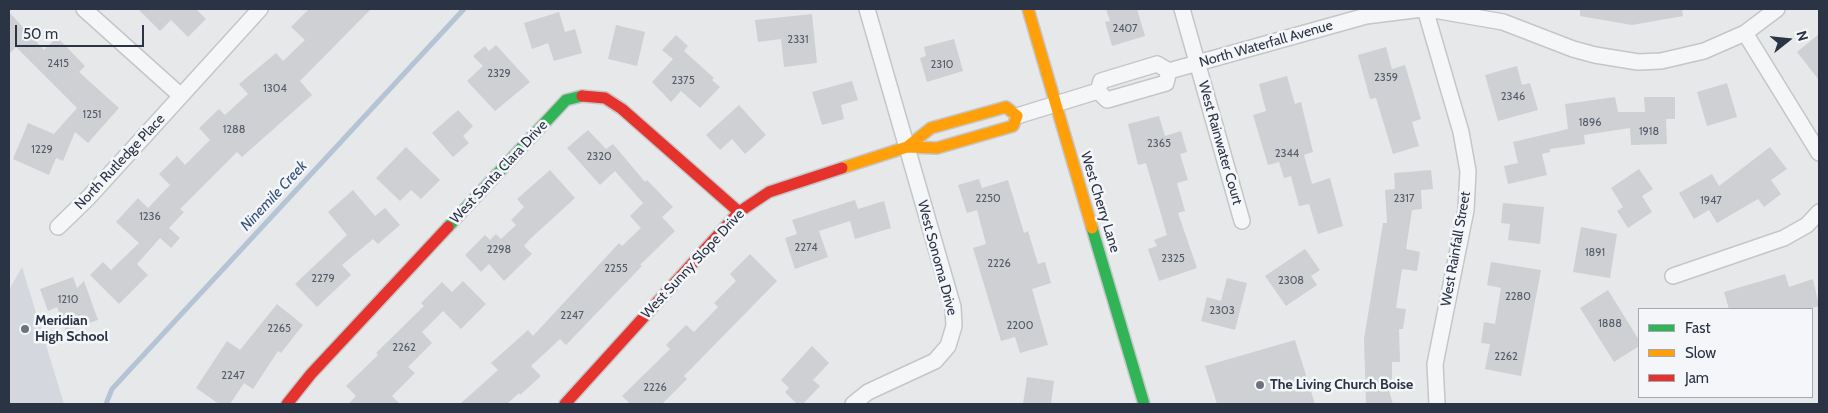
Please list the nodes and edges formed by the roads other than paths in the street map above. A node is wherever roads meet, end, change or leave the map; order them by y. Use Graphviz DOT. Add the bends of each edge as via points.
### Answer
graph roads {
  1 [pos="84,9"];
  2 [pos="260,9"];
  3 [pos="867,9"];
  4 [pos="1028,9"];
  5 [pos="1182,9"];
  6 [pos="1425,9"];
  7 [pos="1777,9"];
  8 [pos="1746,32"];
  9 [pos="1198,63"];
  10 [pos="181,96"];
  11 [pos="1055,104"];
  12 [pos="1017,116"];
  13 [pos="907,147"];
  14 [pos="1819,153"];
  15 [pos="739,212"];
  16 [pos="1819,212"];
  17 [pos="1242,221"];
  18 [pos="58,227"];
  19 [pos="1673,276"];
  20 [pos="287,404"];
  21 [pos="565,404"];
  22 [pos="853,404"];
  23 [pos="1144,404"];
  24 [pos="1437,404"];
  1 -- 10 [label="street"];
  2 -- 10 [label="street, North Rutledge Place"];
  3 -- 13 [label="street, West Sonoma Drive"];
  4 -- 11 [label="street, West Cherry Lane"];
  5 -- 9 [label="street, West Rainwater Court"];
  6 -- 8 [label="street, North Waterfall Avenue" via="1503,22 1573,49 1638,62 1661,61 1704,51"];
  6 -- 9 [label="street, North Waterfall Avenue" via="1366,16"];
  6 -- 24 [label="street, West Rainfall Street" via="1461,132 1468,171 1466,210 1435,364"];
  7 -- 8 [label="street, North Waterfall Avenue"];
  8 -- 14 [label="street"];
  9 -- 11 [label="street, North Waterfall Avenue" via="1169,71 1166,83 1106,100 1098,91"];
  9 -- 17 [label="street, West Rainwater Court"];
  10 -- 18 [label="street, North Rutledge Place" via="90,197"];
  11 -- 12 [label="street, West Sunny Slope Drive"];
  11 -- 23 [label="street, West Cherry Lane"];
  12 -- 13 [label="street, West Sunny Slope Drive" via="1013,126 937,148"];
  12 -- 13 [label="street, West Sunny Slope Drive" via="1006,107 931,128"];
  13 -- 15 [label="street, West Sunny Slope Drive" via="787,184"];
  13 -- 22 [label="street, West Sonoma Drive" via="952,306 954,326 948,346 935,361 868,392"];
  15 -- 20 [label="street, West Santa Clara Drive" via="622,109 605,98 586,95 566,100 311,374"];
  15 -- 21 [label="street, West Sunny Slope Drive"];
  16 -- 19 [label="street" via="1807,225 1784,238"];
}
